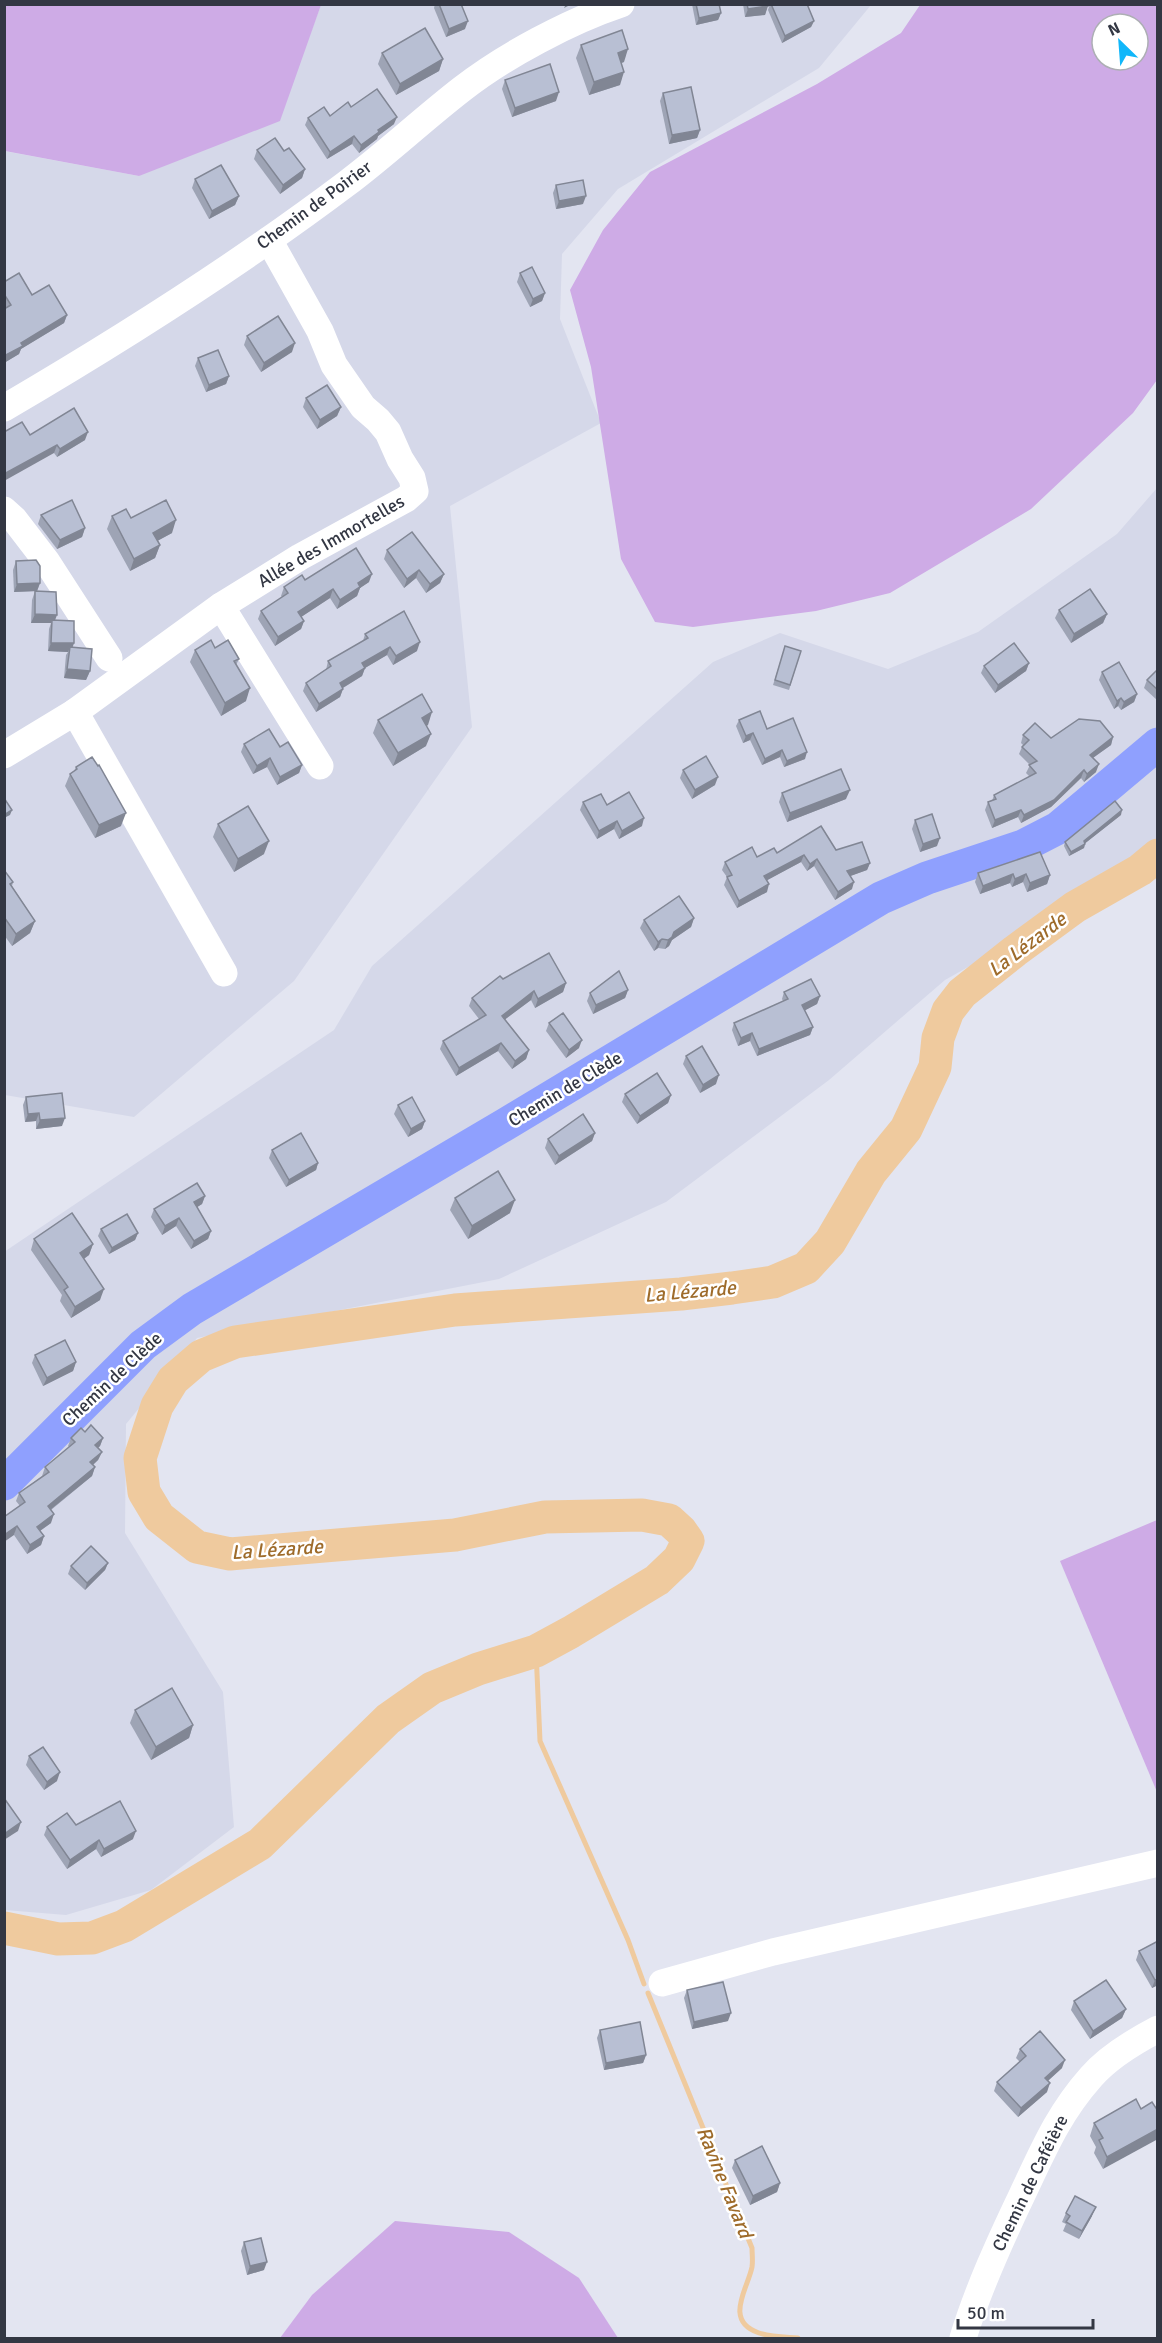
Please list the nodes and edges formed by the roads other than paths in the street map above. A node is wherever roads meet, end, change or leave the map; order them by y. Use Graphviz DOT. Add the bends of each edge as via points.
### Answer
graph roads {
  1 [pos="621,4"];
  2 [pos="269,240"];
  3 [pos="4,408"];
  4 [pos="4,510"];
  5 [pos="221,606"];
  6 [pos="109,658"];
  7 [pos="75,712"];
  8 [pos="1158,744"];
  9 [pos="4,755"];
  10 [pos="320,766"];
  11 [pos="224,973"];
  12 [pos="4,1484"];
  13 [pos="1158,1863"];
  14 [pos="662,1983"];
  15 [pos="1158,2029"];
  16 [pos="963,2338"];
  1 -- 2 [label="street, Chemin de Poirier" via="532,43 464,87 347,184"];
  2 -- 3 [label="street, Chemin de Poirier" via="98,353"];
  2 -- 5 [label="street, Allée des Immortelles" via="320,331 334,365 363,407 388,432 415,491"];
  4 -- 6 [label="street" via="47,562"];
  5 -- 7 [label="street, Allée des Immortelles"];
  5 -- 10 [label="street"];
  7 -- 9 [label="street, Allée des Immortelles"];
  7 -- 11 [label="street"];
  8 -- 12 [label="main road, Chemin de Clède" via="1058,828 1023,846 881,898 192,1309 143,1345"];
  13 -- 14 [label="street" via="773,1952"];
  15 -- 16 [label="street, Chemin de Caféière" via="1134,2041 1092,2075 1059,2118 1012,2216"];
}
